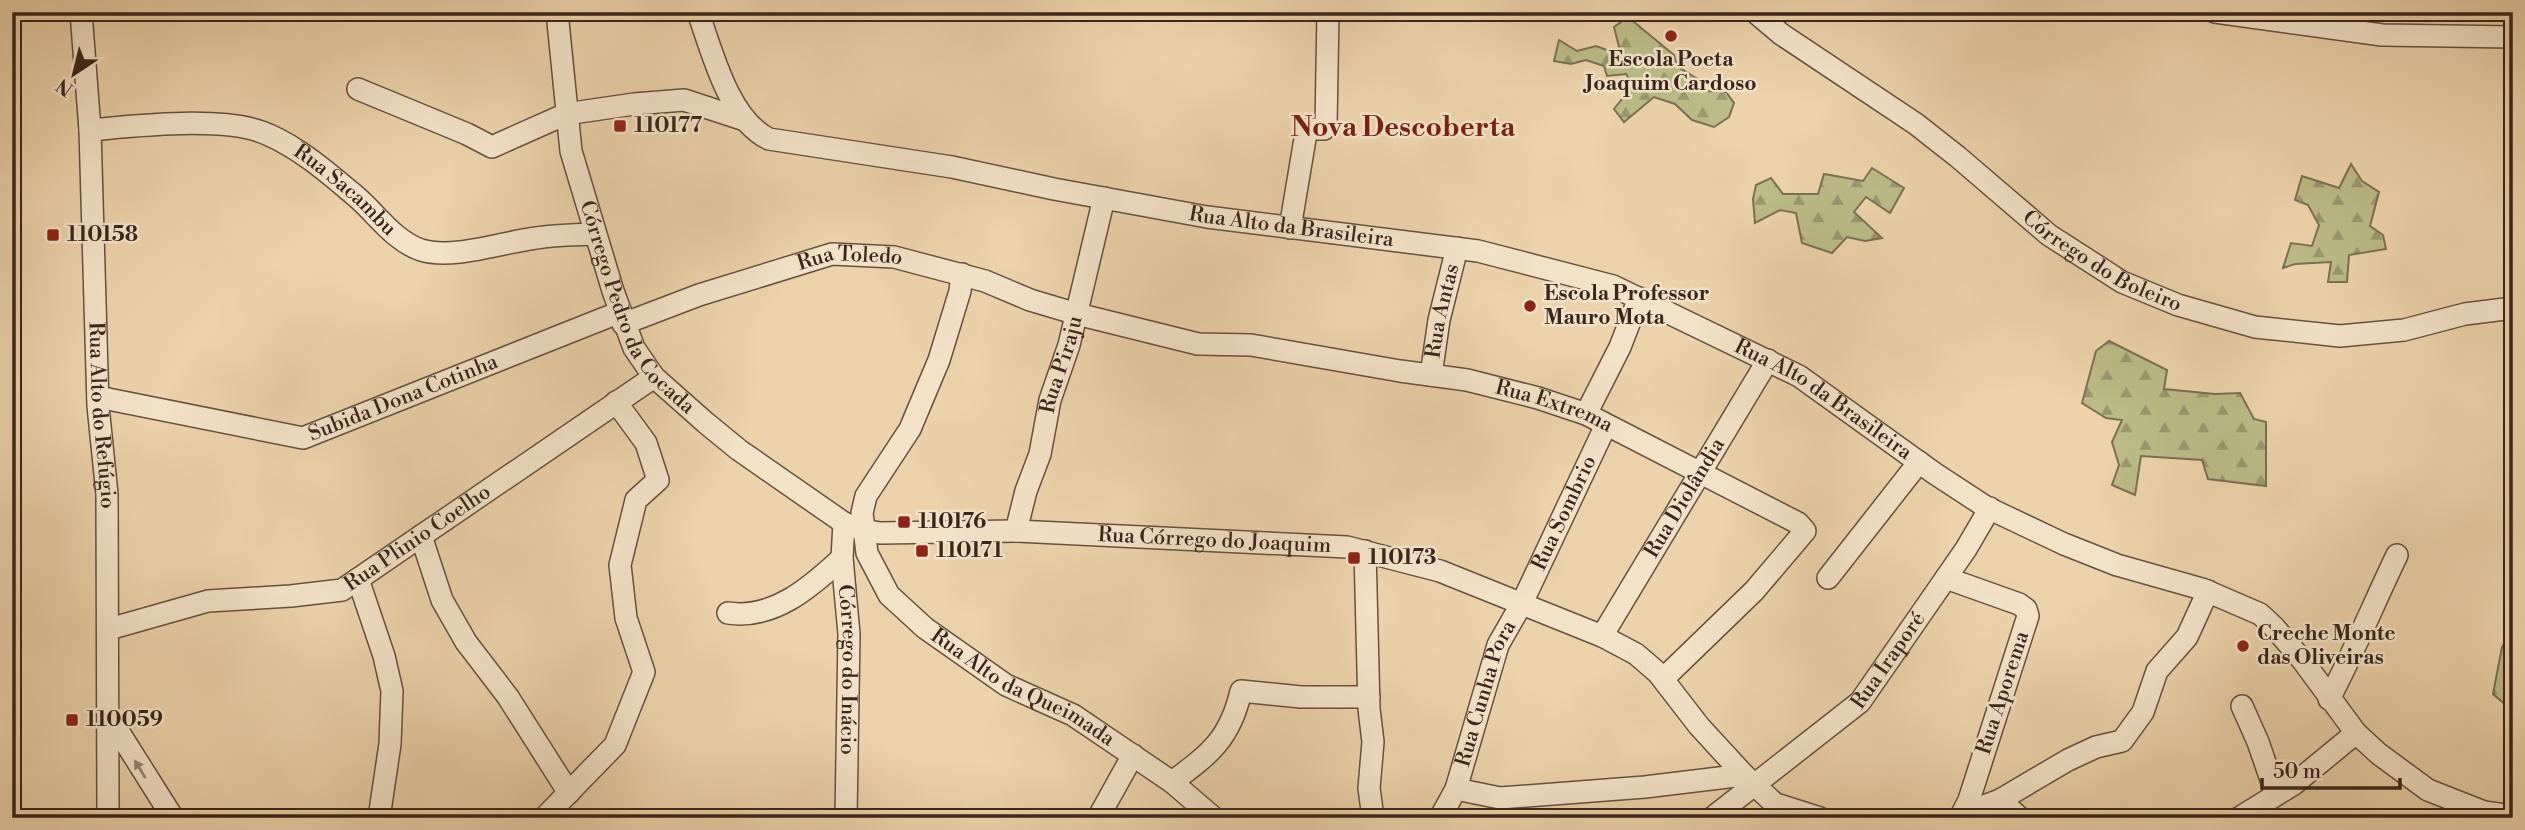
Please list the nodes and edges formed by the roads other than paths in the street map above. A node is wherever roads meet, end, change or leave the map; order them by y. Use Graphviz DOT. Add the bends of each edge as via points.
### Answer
graph roads {
  1 [pos="81,12"];
  2 [pos="557,12"];
  3 [pos="698,12"];
  4 [pos="1328,12"];
  5 [pos="1755,12"];
  6 [pos="2216,12"];
  7 [pos="2513,37"];
  8 [pos="358,89"];
  9 [pos="566,114"];
  10 [pos="746,120"];
  11 [pos="90,130"];
  12 [pos="1104,198"];
  13 [pos="1290,228"];
  14 [pos="595,234"];
  15 [pos="1457,248"];
  16 [pos="962,274"];
  17 [pos="1639,298"];
  18 [pos="2513,308"];
  19 [pos="1077,314"];
  20 [pos="622,318"];
  21 [pos="1768,360"];
  22 [pos="1431,375"];
  23 [pos="653,377"];
  24 [pos="98,397"];
  25 [pos="616,402"];
  26 [pos="1586,414"];
  27 [pos="1606,425"];
  28 [pos="1919,462"];
  29 [pos="1699,473"];
  30 [pos="1990,508"];
  31 [pos="853,526"];
  32 [pos="1016,531"];
  33 [pos="421,536"];
  34 [pos="1365,551"];
  35 [pos="2397,555"];
  36 [pos="842,558"];
  37 [pos="1828,578"];
  38 [pos="1947,578"];
  39 [pos="358,579"];
  40 [pos="2208,591"];
  41 [pos="1522,603"];
  42 [pos="728,612"];
  43 [pos="109,629"];
  44 [pos="1602,636"];
  45 [pos="1663,679"];
  46 [pos="1369,697"];
  47 [pos="2329,699"];
  48 [pos="2242,706"];
  49 [pos="110,718"];
  50 [pos="2356,733"];
  51 [pos="1133,755"];
  52 [pos="1748,779"];
  53 [pos="1172,782"];
  54 [pos="1456,789"];
  55 [pos="569,793"];
  56 [pos="2276,794"];
  57 [pos="2000,800"];
  58 [pos="1782,811"];
  59 [pos="1718,815"];
  60 [pos="1961,816"];
  61 [pos="2513,816"];
  62 [pos="108,818"];
  63 [pos="173,818"];
  64 [pos="379,818"];
  65 [pos="544,818"];
  66 [pos="846,818"];
  67 [pos="1098,818"];
  68 [pos="1214,818"];
  69 [pos="1373,818"];
  70 [pos="1440,818"];
  71 [pos="1820,818"];
  72 [pos="2020,818"];
  73 [pos="2239,818"];
  1 -- 11 [label="street, Rua Alto do Refúgio"];
  2 -- 9 [label="street, Córrego Pedro da Cocada"];
  3 -- 10 [label="street, Rua Alto da Brasileira" via="717,67"];
  4 -- 13 [label="street" via="1326,126 1306,133"];
  5 -- 18 [label="street, Córrego do Boleiro" via="1916,124 2067,248 2122,282 2178,305 2255,327 2340,336 2404,330 2465,314"];
  6 -- 7 [label="street" via="2382,35"];
  8 -- 9 [label="street" via="492,147"];
  9 -- 10 [label="street" via="684,100"];
  9 -- 14 [label="street, Córrego Pedro da Cocada" via="571,151"];
  10 -- 12 [label="street, Rua Alto da Brasileira" via="757,134 786,144 952,167"];
  11 -- 14 [label="street, Rua Sacambu" via="162,124 261,131 331,176 393,233 422,250 460,251"];
  11 -- 24 [label="street, Rua Alto do Refúgio"];
  12 -- 13 [label="street, Rua Alto da Brasileira"];
  12 -- 19 [label="street, Rua Piraju"];
  13 -- 15 [label="street, Rua Alto da Brasileira"];
  14 -- 20 [label="street, Córrego Pedro da Cocada"];
  15 -- 17 [label="street, Rua Alto da Brasileira" via="1613,286"];
  15 -- 22 [label="street, Rua Antas"];
  16 -- 19 [label="street, Rua Toledo"];
  16 -- 20 [label="street, Rua Toledo" via="894,257 832,254"];
  16 -- 31 [label="street, Córrego do Inácio" via="939,360 910,429 866,496"];
  17 -- 21 [label="street, Rua Alto da Brasileira"];
  17 -- 26 [label="street"];
  19 -- 22 [label="street, Rua Extrema" via="1198,344 1251,345"];
  19 -- 32 [label="street, Rua Piraju"];
  20 -- 23 [label="street, Córrego Pedro da Cocada"];
  20 -- 24 [label="street, Subida Dona Cotinha" via="303,438"];
  21 -- 28 [label="street, Rua Alto da Brasileira" via="1833,398"];
  21 -- 29 [label="street, Rua Diolândia"];
  22 -- 26 [label="street, Rua Extrema" via="1495,386"];
  23 -- 25 [label="street, Rua Plinio Coelho"];
  23 -- 31 [label="street, Córrego Pedro da Cocada" via="738,450"];
  24 -- 43 [label="street, Rua Alto do Refúgio" via="107,494"];
  25 -- 33 [label="street, Rua Plinio Coelho"];
  25 -- 55 [label="street" via="646,443 658,480 636,500 620,565 626,618 645,672 615,746"];
  26 -- 27 [label="street, Rua Extrema"];
  27 -- 29 [label="street, Rua Extrema"];
  27 -- 41 [label="street, Rua Sombrio"];
  28 -- 30 [label="street, Rua Alto da Brasileira"];
  28 -- 37 [label="street"];
  29 -- 44 [label="street, Rua Diolândia"];
  29 -- 45 [label="street, Rua Extrema" via="1798,523 1805,531 1754,591"];
  30 -- 38 [label="street, Rua Iraporé"];
  30 -- 40 [label="street, Rua Alto da Brasileira" via="2117,565"];
  31 -- 32 [label="street, Rua Córrego do Joaquim" via="880,533"];
  31 -- 36 [label="street, Córrego do Inácio"];
  31 -- 51 [label="street, Rua Alto da Queimada" via="889,595 925,628 1006,685 1073,715"];
  32 -- 34 [label="street, Rua Córrego do Joaquim"];
  33 -- 39 [label="street, Rua Plinio Coelho"];
  33 -- 55 [label="street" via="442,600 466,642 508,697"];
  34 -- 41 [label="street, Rua Córrego do Joaquim" via="1440,570"];
  34 -- 46 [label="street"];
  35 -- 47 [label="street"];
  36 -- 42 [label="street" via="787,601 758,613"];
  36 -- 66 [label="street, Córrego do Inácio" via="849,634"];
  38 -- 52 [label="street, Rua Iraporé" via="1860,702"];
  38 -- 60 [label="street, Rua Aporema" via="2019,604 2028,616"];
  39 -- 43 [label="street, Rua Plinio Coelho" via="342,590 208,601"];
  39 -- 64 [label="street" via="392,691"];
  40 -- 47 [label="street, Rua Alto da Brasileira" via="2260,614 2274,626"];
  40 -- 57 [label="street" via="2187,637 2157,671 2143,712 2122,741 2068,760"];
  41 -- 44 [label="street, Rua Córrego do Joaquim"];
  41 -- 54 [label="street, Rua Cunha Pora" via="1498,645"];
  43 -- 49 [label="street, Rua Alto do Refúgio"];
  44 -- 45 [label="street, Rua Córrego do Joaquim" via="1636,654"];
  45 -- 52 [label="street, Rua Córrego do Joaquim"];
  46 -- 53 [label="street" via="1241,691 1228,729 1207,756"];
  46 -- 69 [label="street"];
  47 -- 50 [label="street, Rua Alto da Brasileira"];
  48 -- 56 [label="street"];
  49 -- 62 [label="street, Rua Alto do Refúgio"];
  63 -- 49 [label="street, one-way"];
  50 -- 56 [label="street"];
  50 -- 61 [label="street, Rua Alto da Brasileira" via="2428,790 2484,812"];
  51 -- 53 [label="street, Rua Alto da Queimada"];
  51 -- 67 [label="street"];
  52 -- 54 [label="street" via="1500,798"];
  52 -- 58 [label="street, Rua Córrego do Joaquim"];
  52 -- 59 [label="street, Rua Iraporé"];
  53 -- 68 [label="street, Rua Alto da Queimada"];
  54 -- 70 [label="street, Rua Cunha Pora"];
  55 -- 65 [label="street"];
  56 -- 73 [label="street"];
  57 -- 60 [label="street"];
  57 -- 72 [label="street"];
  58 -- 71 [label="street"];
}
